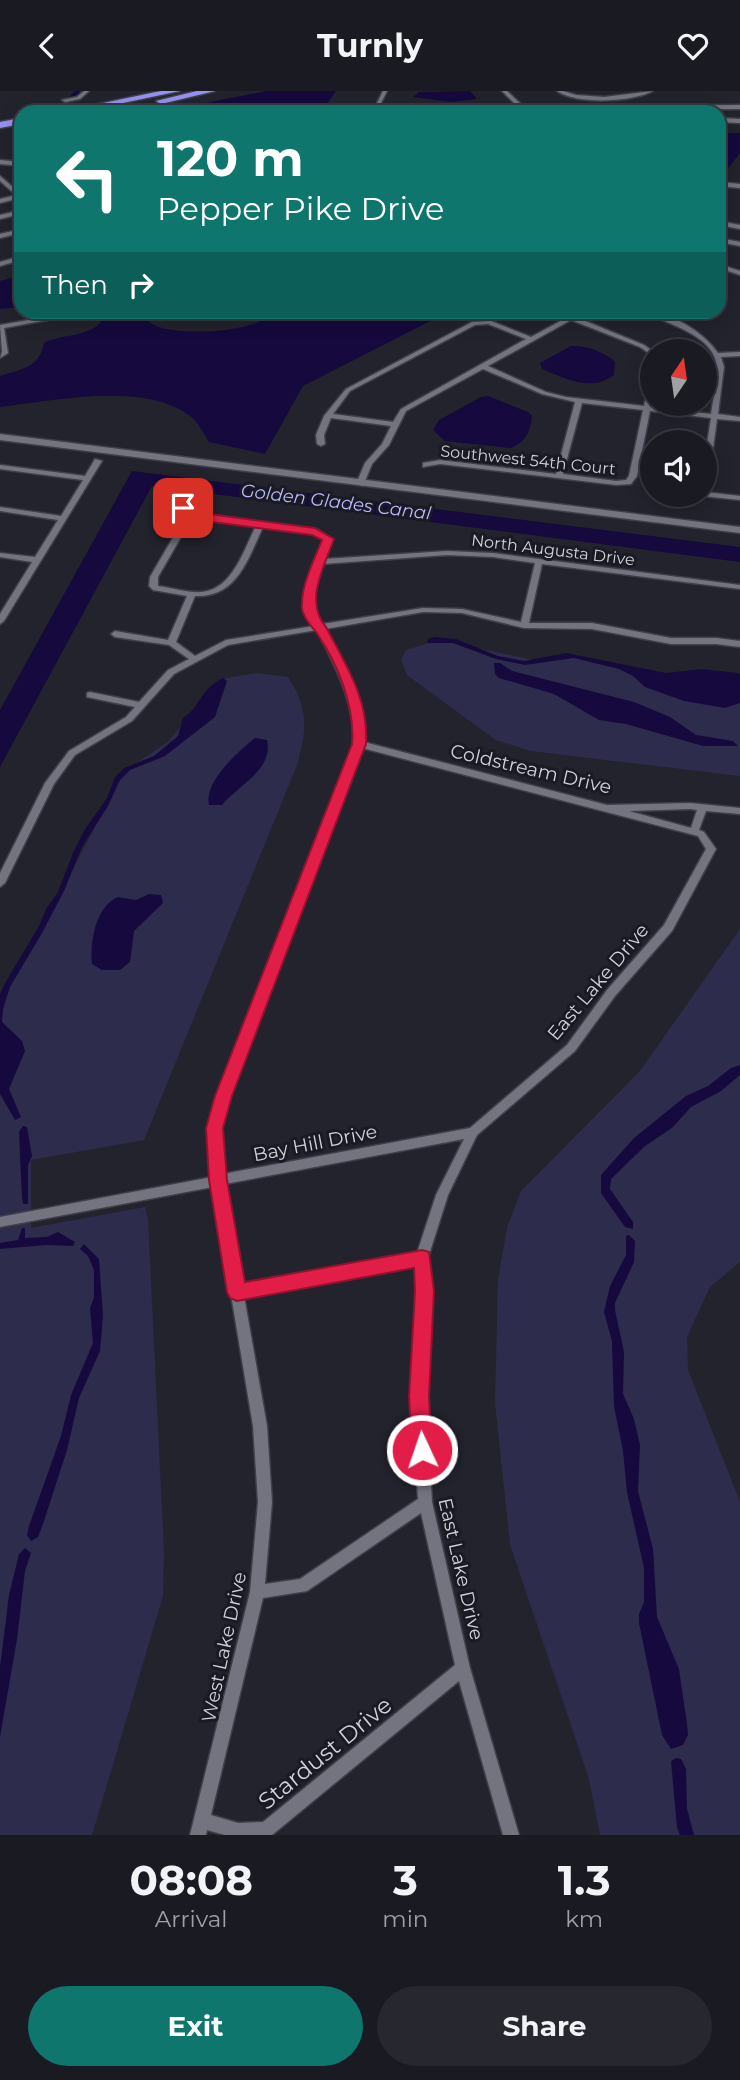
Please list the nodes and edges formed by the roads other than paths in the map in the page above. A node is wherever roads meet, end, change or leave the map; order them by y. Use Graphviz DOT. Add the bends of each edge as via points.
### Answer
graph roads {
  1 [pos="70,91"];
  2 [pos="87,91"];
  3 [pos="175,91"];
  4 [pos="210,91"];
  5 [pos="504,91"];
  6 [pos="559,91"];
  7 [pos="652,91"];
  8 [pos="600,97"];
  9 [pos="102,105"];
  10 [pos="138,105"];
  11 [pos="519,105"];
  12 [pos="609,105"];
  13 [pos="0,178"];
  14 [pos="14,190"];
  15 [pos="45,319"];
  16 [pos="568,319"];
  17 [pos="572,319"];
  18 [pos="664,319"];
  19 [pos="0,327"];
  20 [pos="531,339"];
  21 [pos="704,339"];
  22 [pos="640,346"];
  23 [pos="740,354"];
  24 [pos="718,355"];
  25 [pos="1,356"];
  26 [pos="482,366"];
  27 [pos="718,392"];
  28 [pos="579,401"];
  29 [pos="640,407"];
  30 [pos="328,416"];
  31 [pos="718,416"];
  32 [pos="644,417"];
  33 [pos="740,419"];
  34 [pos="394,424"];
  35 [pos="0,437"];
  36 [pos="321,444"];
  37 [pos="98,461"];
  38 [pos="426,465"];
  39 [pos="0,467"];
  40 [pos="559,477"];
  41 [pos="86,478"];
  42 [pos="361,482"];
  43 [pos="717,495"];
  44 [pos="740,498"];
  45 [pos="183,508"];
  46 [pos="0,509"];
  47 [pos="190,515"];
  48 [pos="62,518"];
  49 [pos="260,526"];
  50 [pos="740,530"];
  51 [pos="0,555"];
  52 [pos="37,560"];
  53 [pos="539,561"];
  54 [pos="321,562"];
  55 [pos="740,587"];
  56 [pos="192,593"];
  57 [pos="0,621"];
  58 [pos="524,625"];
  59 [pos="320,627"];
  60 [pos="115,634"];
  61 [pos="171,643"];
  62 [pos="740,644"];
  63 [pos="193,658"];
  64 [pos="90,695"];
  65 [pos="141,705"];
  66 [pos="359,744"];
  67 [pos="703,807"];
  68 [pos="607,808"];
  69 [pos="740,811"];
  70 [pos="694,832"];
  71 [pos="0,883"];
  72 [pos="473,1132"];
  73 [pos="218,1180"];
  74 [pos="0,1222"];
  75 [pos="422,1258"];
  76 [pos="237,1292"];
  77 [pos="425,1502"];
  78 [pos="257,1593"];
  79 [pos="463,1668"];
  80 [pos="200,1828"];
  81 [pos="511,1835"];
  1 -- 2 [label="street" via="63,99 78,98"];
  3 -- 9 [label="highway"];
  4 -- 10 [label="highway"];
  5 -- 11 [label="street"];
  6 -- 8 [label="street" via="571,98"];
  7 -- 8 [label="street"];
  8 -- 12 [label="street"];
  13 -- 14 [label="street"];
  15 -- 19 [label="street"];
  16 -- 20 [label="street"];
  17 -- 22 [label="street"];
  18 -- 21 [label="street"];
  19 -- 25 [label="street" via="5,353"];
  20 -- 26 [label="street"];
  20 -- 30 [label="street" via="481,321 348,390"];
  23 -- 24 [label="street"];
  24 -- 27 [label="street"];
  26 -- 28 [label="street" via="544,393"];
  26 -- 34 [label="street" via="403,409"];
  28 -- 29 [label="street"];
  28 -- 40 [label="street"];
  30 -- 34 [label="street"];
  30 -- 36 [label="street"];
  31 -- 33 [label="street"];
  32 -- 40 [label="street, Southwest 54th Court" via="628,482"];
  34 -- 42 [label="street"];
  35 -- 42 [label="street"];
  37 -- 41 [label="street"];
  38 -- 40 [label="street, Southwest 54th Court" via="440,462"];
  39 -- 41 [label="street"];
  41 -- 48 [label="street"];
  42 -- 50 [label="street"];
  43 -- 44 [label="street"];
  45 -- 47 [label="street"];
  46 -- 48 [label="street"];
  47 -- 49 [label="street"];
  47 -- 56 [label="street" via="153,586"];
  48 -- 52 [label="street"];
  49 -- 54 [label="street" via="315,532 328,539"];
  49 -- 56 [label="street" via="226,585 214,593"];
  51 -- 52 [label="street"];
  52 -- 57 [label="street"];
  53 -- 54 [label="street, North Augusta Drive" via="457,553"];
  53 -- 55 [label="street, North Augusta Drive"];
  53 -- 58 [label="street"];
  54 -- 59 [label="street, West Lake Drive" via="308,608"];
  56 -- 61 [label="street"];
  58 -- 59 [label="street" via="443,609"];
  58 -- 62 [label="street" via="592,626 671,641"];
  59 -- 63 [label="street" via="226,643"];
  59 -- 66 [label="street, West Lake Drive" via="356,700"];
  60 -- 61 [label="street"];
  61 -- 63 [label="street"];
  63 -- 65 [label="street" via="171,672"];
  64 -- 65 [label="street"];
  65 -- 71 [label="street" via="129,719 72,753 50,783"];
  66 -- 68 [label="street, Coldstream Drive"];
  66 -- 73 [label="street, West Lake Drive" via="223,1096 214,1128"];
  67 -- 68 [label="street, Coldstream Drive"];
  67 -- 69 [label="street, Coldstream Drive"];
  67 -- 70 [label="street"];
  68 -- 70 [label="street"];
  70 -- 72 [label="street, East Lake Drive" via="701,834 711,849 668,928 571,1048"];
  72 -- 73 [label="street, Bay Hill Drive"];
  72 -- 75 [label="street, East Lake Drive" via="442,1195"];
  73 -- 74 [label="street, Bay Hill Drive"];
  73 -- 76 [label="street, West Lake Drive"];
  75 -- 76 [label="street"];
  75 -- 77 [label="street, East Lake Drive" via="425,1291 419,1397"];
  76 -- 78 [label="street, West Lake Drive" via="260,1426 265,1502"];
  77 -- 78 [label="street" via="302,1586"];
  77 -- 79 [label="street, East Lake Drive"];
  78 -- 80 [label="street, West Lake Drive"];
  79 -- 80 [label="street, Stardust Drive" via="266,1831"];
  79 -- 81 [label="street, East Lake Drive"];
}
